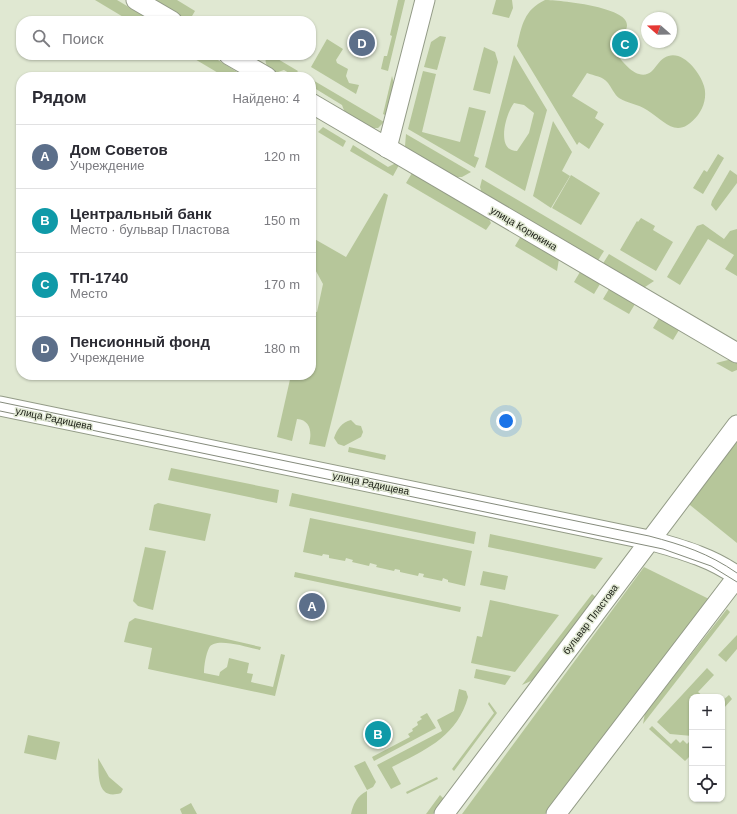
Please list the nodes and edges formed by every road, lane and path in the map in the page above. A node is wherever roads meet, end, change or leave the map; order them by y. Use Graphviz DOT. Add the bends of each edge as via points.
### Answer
graph roads {
  1 [pos="136,0"];
  2 [pos="425,0"];
  3 [pos="163,16"];
  4 [pos="238,60"];
  5 [pos="259,72"];
  6 [pos="316,106"];
  7 [pos="388,148"];
  8 [pos="737,353"];
  9 [pos="0,406"];
  10 [pos="737,425"];
  11 [pos="649,540"];
  12 [pos="737,577"];
  13 [pos="444,814"];
  14 [pos="556,814"];
  1 -- 3 [label="street"];
  2 -- 7 [label="street"];
  4 -- 5 [label="street"];
  6 -- 7 [label="street, улица Корюкина"];
  7 -- 8 [label="street, улица Корюкина"];
  9 -- 11 [label="street, улица Радищева"];
  10 -- 11 [label="street, бульвар Пластова"];
  11 -- 12 [label="street, улица Радищева" via="712,561"];
  11 -- 13 [label="street, бульвар Пластова"];
  12 -- 14 [label="street"];
}
